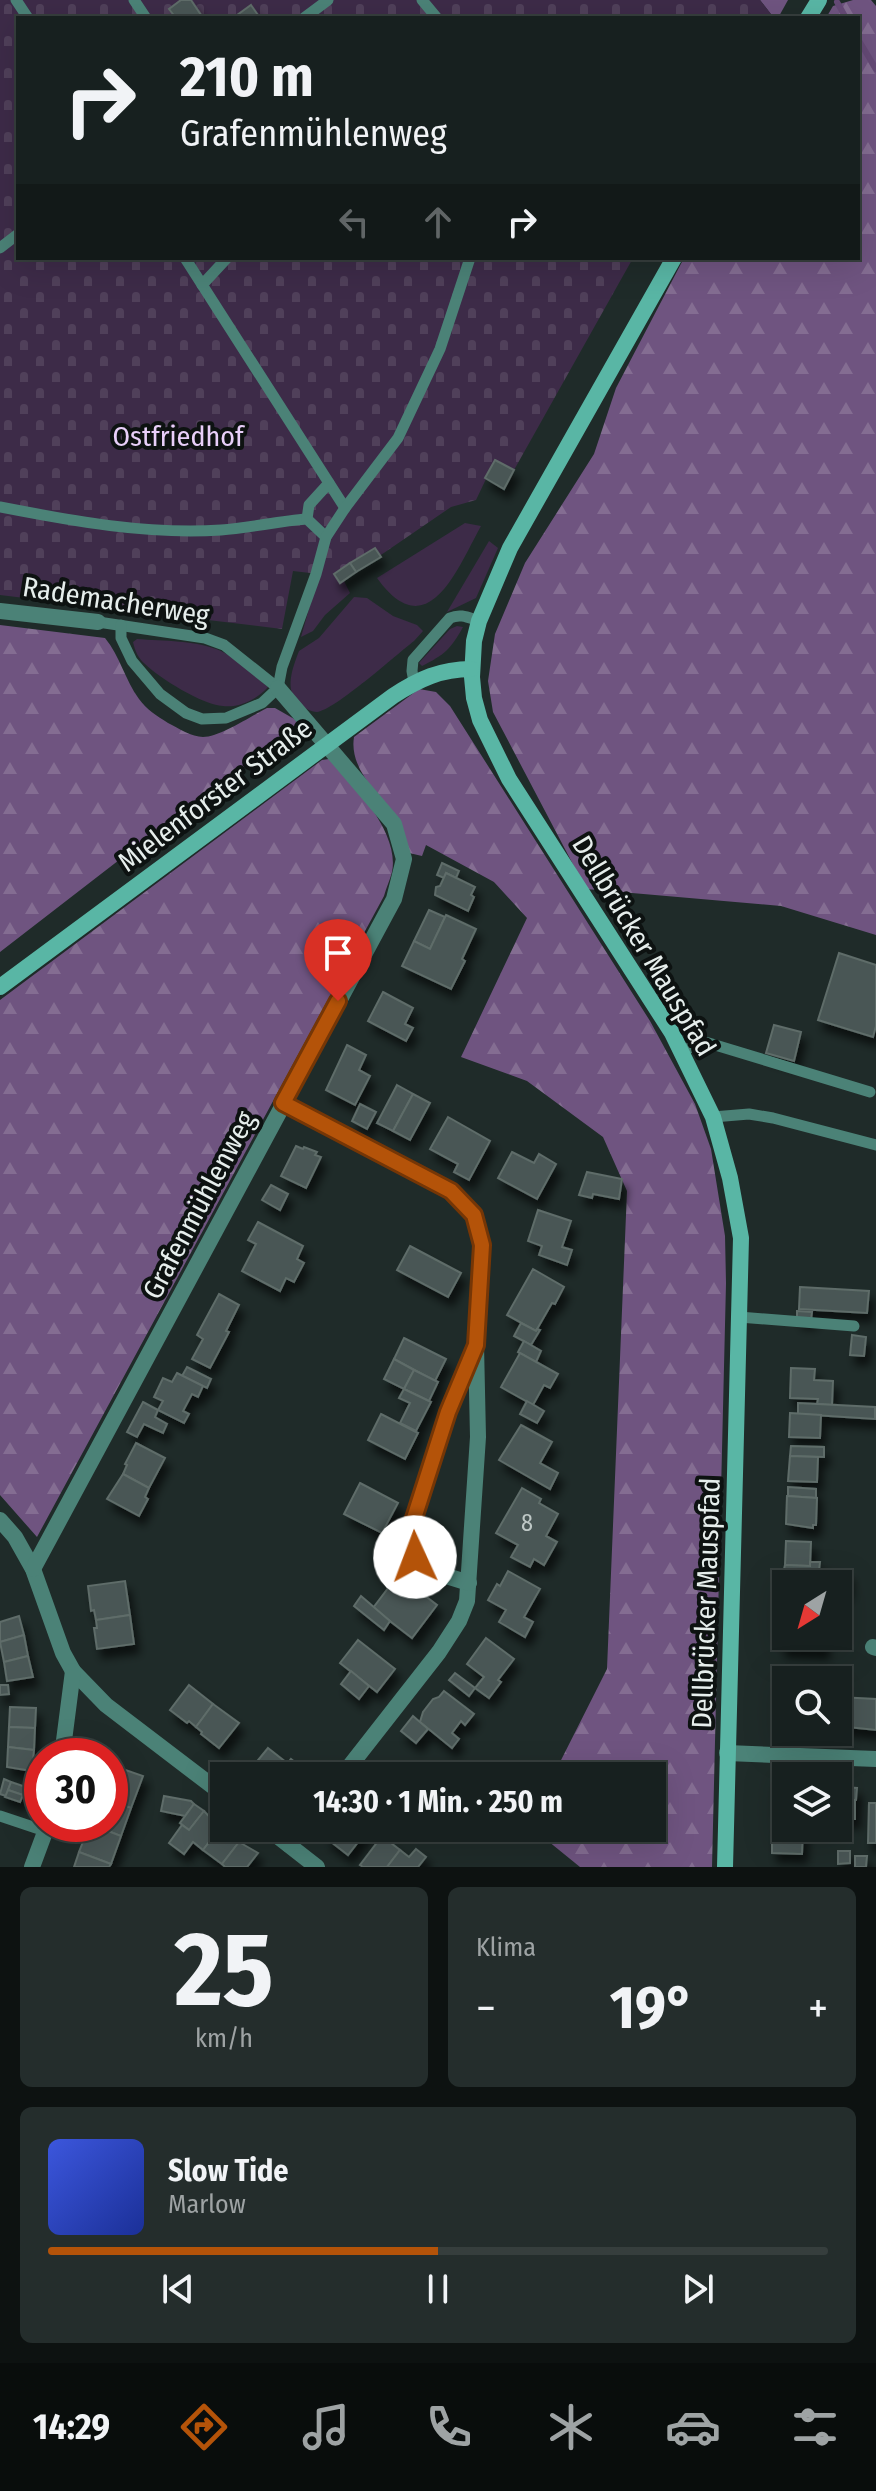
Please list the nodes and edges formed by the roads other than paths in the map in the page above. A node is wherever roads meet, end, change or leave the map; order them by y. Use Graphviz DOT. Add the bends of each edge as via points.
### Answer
graph roads {
  1 [pos="328,0"];
  2 [pos="422,0"];
  3 [pos="307,16"];
  4 [pos="435,16"];
  5 [pos="16,236"];
  6 [pos="0,248"];
  7 [pos="186,260"];
  8 [pos="225,260"];
  9 [pos="469,260"];
  10 [pos="673,260"];
  11 [pos="202,285"];
  12 [pos="329,483"];
  13 [pos="0,507"];
  14 [pos="345,508"];
  15 [pos="307,519"];
  16 [pos="326,537"];
  17 [pos="0,611"];
  18 [pos="479,621"];
  19 [pos="98,622"];
  20 [pos="121,625"];
  21 [pos="471,669"];
  22 [pos="414,682"];
  23 [pos="278,688"];
  24 [pos="327,745"];
  25 [pos="0,987"];
  26 [pos="682,1052"];
  27 [pos="870,1092"];
  28 [pos="283,1103"];
  29 [pos="713,1117"];
  30 [pos="876,1145"];
  31 [pos="739,1317"];
  32 [pos="854,1326"];
  33 [pos="476,1345"];
  34 [pos="0,1520"];
  35 [pos="33,1569"];
  36 [pos="469,1583"];
  37 [pos="73,1671"];
  38 [pos="64,1738"];
  39 [pos="727,1753"];
  40 [pos="876,1759"];
  41 [pos="353,1762"];
  42 [pos="210,1784"];
  43 [pos="0,1816"];
  44 [pos="24,1822"];
  45 [pos="42,1842"];
  46 [pos="285,1842"];
  47 [pos="291,1842"];
  48 [pos="289,1845"];
  49 [pos="32,1867"];
  50 [pos="317,1867"];
  51 [pos="725,1867"];
  1 -- 3 [label="lane"];
  2 -- 4 [label="lane"];
  5 -- 6 [label="lane"];
  7 -- 11 [label="lane"];
  8 -- 11 [label="lane"];
  9 -- 14 [label="lane" via="440,349 398,438"];
  10 -- 18 [label="main road, Dellbrücker Mauspfad" via="510,548"];
  11 -- 12 [label="lane"];
  12 -- 14 [label="lane"];
  12 -- 15 [label="lane" via="309,505"];
  13 -- 15 [label="lane" via="171,530"];
  14 -- 16 [label="lane"];
  15 -- 16 [label="lane"];
  16 -- 23 [label="lane"];
  17 -- 19 [label="street, Rademacherweg"];
  18 -- 21 [label="main road, Dellbrücker Mauspfad"];
  18 -- 22 [label="lane" via="450,618 413,660"];
  19 -- 20 [label="lane, Rademacherweg"];
  20 -- 23 [label="lane, Rademacherweg" via="224,645"];
  20 -- 23 [label="lane" via="132,661 160,694 186,713 226,718 262,703"];
  21 -- 22 [label="main road, Mielenforster Straße" via="451,669"];
  21 -- 26 [label="main road, Dellbrücker Mauspfad" via="480,720 509,779"];
  22 -- 24 [label="main road, Mielenforster Straße"];
  23 -- 24 [label="street, Rademacherweg"];
  24 -- 25 [label="main road, Mielenforster Straße"];
  24 -- 28 [label="street, Grafenmühlenweg" via="394,824 404,859 394,899"];
  26 -- 27 [label="lane" via="702,1041"];
  26 -- 29 [label="main road, Dellbrücker Mauspfad"];
  28 -- 33 [label="street" via="451,1191 474,1215 482,1245"];
  28 -- 35 [label="street, Grafenmühlenweg"];
  29 -- 30 [label="lane" via="773,1118"];
  29 -- 31 [label="main road, Dellbrücker Mauspfad" via="741,1238"];
  31 -- 32 [label="lane"];
  31 -- 39 [label="main road, Dellbrücker Mauspfad"];
  33 -- 36 [label="street" via="478,1437"];
  33 -- 36 [label="street" via="448,1412 408,1537 415,1557 440,1574"];
  34 -- 35 [label="street"];
  35 -- 37 [label="street"];
  36 -- 41 [label="street" via="459,1621 439,1652"];
  37 -- 38 [label="street"];
  37 -- 42 [label="street" via="106,1705"];
  39 -- 40 [label="street"];
  39 -- 51 [label="main road, Dellbrücker Mauspfad"];
  43 -- 44 [label="lane"];
  45 -- 49 [label="street"];
  46 -- 48 [label="street"];
  47 -- 48 [label="street"];
  48 -- 50 [label="street"];
}
